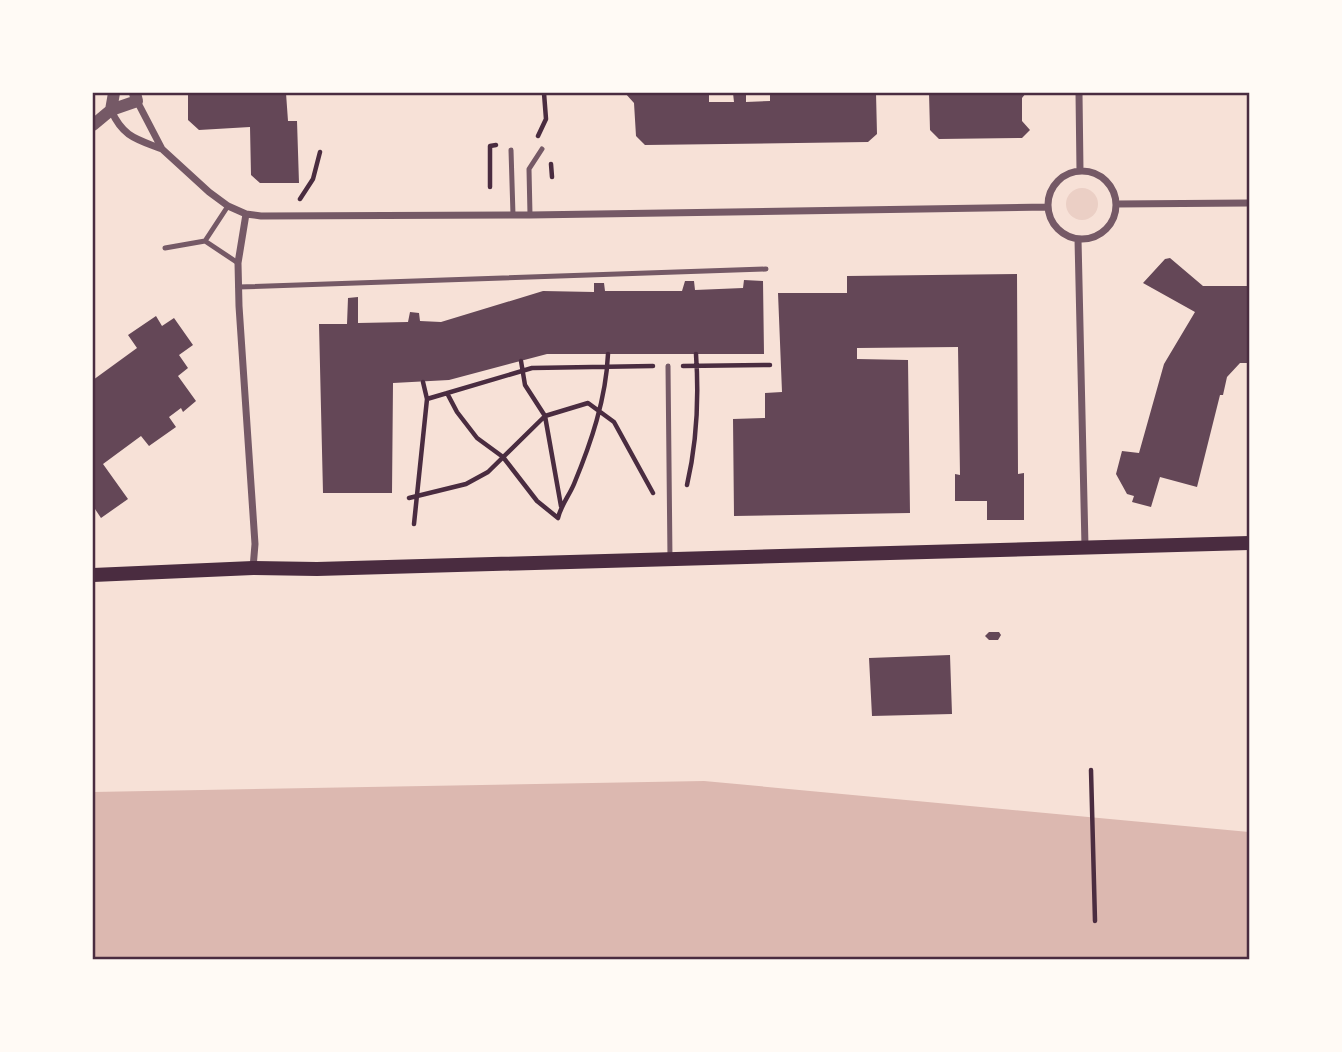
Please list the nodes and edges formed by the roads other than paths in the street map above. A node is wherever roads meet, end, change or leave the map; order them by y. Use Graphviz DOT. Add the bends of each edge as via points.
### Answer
graph roads {
  1 [pos="114,93"];
  2 [pos="1079,93"];
  3 [pos="136,97"];
  4 [pos="111,110"];
  5 [pos="93,125"];
  6 [pos="162,149"];
  7 [pos="542,149"];
  8 [pos="510,150"];
  9 [pos="1080,171"];
  10 [pos="1249,203"];
  11 [pos="1116,204"];
  12 [pos="228,206"];
  13 [pos="1048,207"];
  14 [pos="246,214"];
  15 [pos="513,215"];
  16 [pos="530,215"];
  17 [pos="1078,239"];
  18 [pos="205,241"];
  19 [pos="165,248"];
  20 [pos="238,263"];
  21 [pos="766,269"];
  22 [pos="239,287"];
  23 [pos="668,366"];
  24 [pos="1249,543"];
  25 [pos="1085,546"];
  26 [pos="670,559"];
  27 [pos="253,568"];
  28 [pos="93,575"];
  1 -- 4 [label="street"];
  2 -- 9 [label="street"];
  3 -- 4 [label="street"];
  3 -- 6 [label="street"];
  4 -- 5 [label="street"];
  4 -- 6 [label="street" via="128,136"];
  6 -- 12 [label="street"];
  7 -- 16 [label="lane" via="529,170"];
  8 -- 15 [label="lane"];
  9 -- 11 [label="street" via="1109,184"];
  9 -- 13 [label="street" via="1053,187"];
  10 -- 11 [label="street"];
  11 -- 17 [label="street" via="1105,230"];
  12 -- 14 [label="street"];
  12 -- 18 [label="lane"];
  13 -- 16 [label="street"];
  13 -- 17 [label="street" via="1060,232"];
  14 -- 15 [label="street"];
  14 -- 20 [label="street"];
  15 -- 16 [label="street"];
  17 -- 25 [label="street"];
  18 -- 19 [label="lane"];
  18 -- 20 [label="lane"];
  20 -- 22 [label="street"];
  21 -- 22 [label="lane"];
  22 -- 27 [label="street"];
  23 -- 26 [label="lane"];
  24 -- 25 [label="main road"];
  25 -- 26 [label="main road"];
  26 -- 27 [label="main road"];
  27 -- 28 [label="main road"];
}
